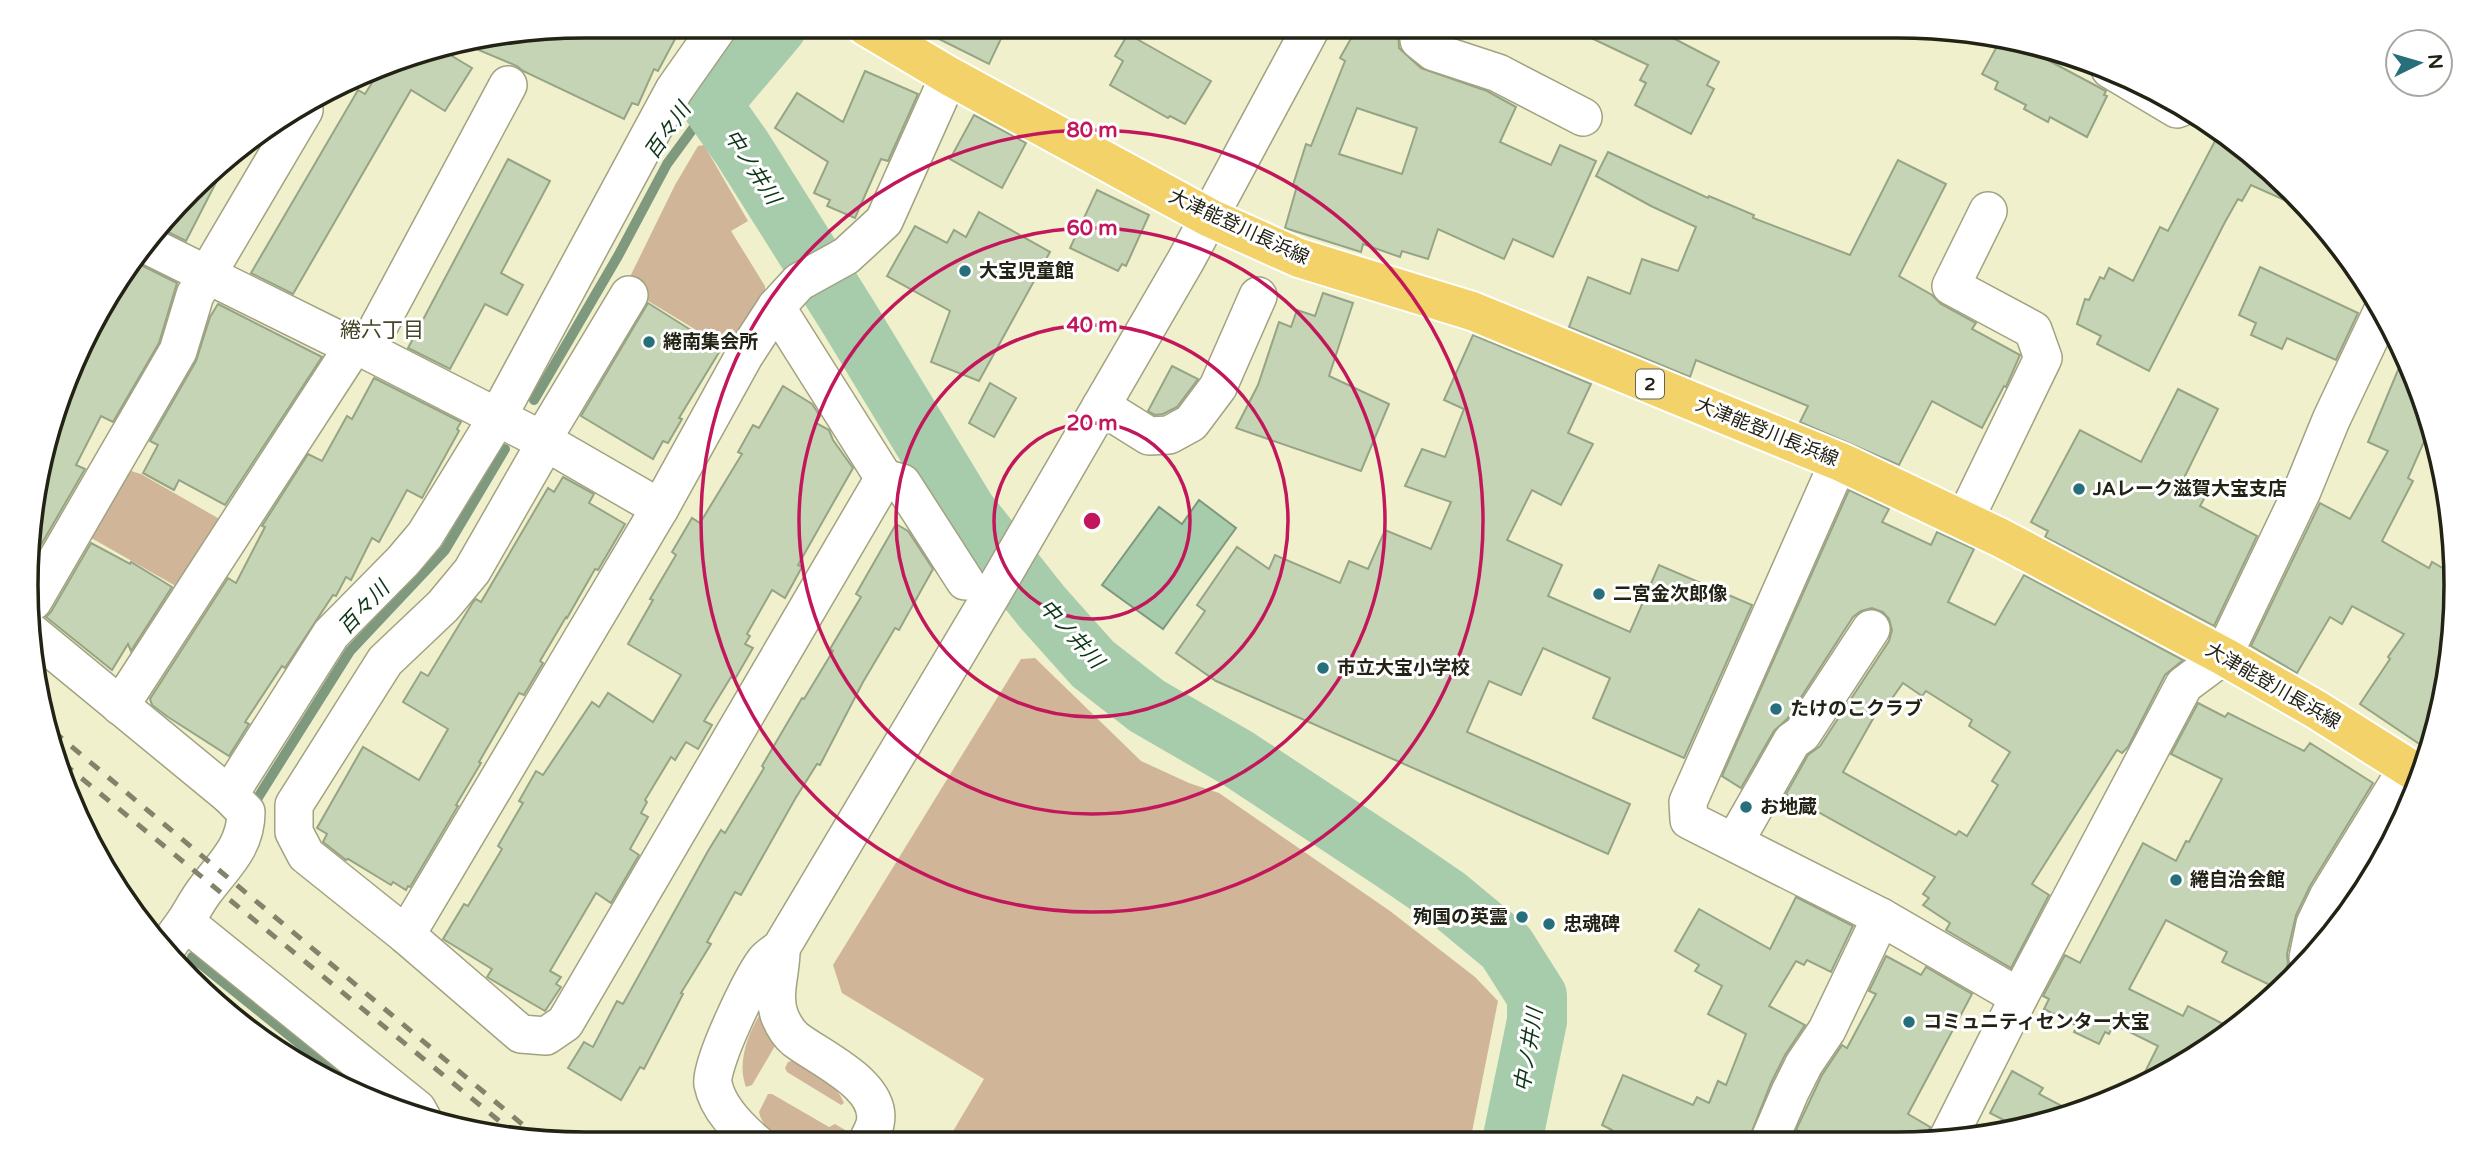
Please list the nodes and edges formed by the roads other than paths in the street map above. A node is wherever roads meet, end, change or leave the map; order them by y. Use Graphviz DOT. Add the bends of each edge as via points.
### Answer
graph roads {
  1 [pos="711,38"];
  2 [pos="885,38"];
  3 [pos="1306,38"];
  4 [pos="1419,38"];
  5 [pos="949,76"];
  6 [pos="508,85"];
  7 [pos="1583,117"];
  8 [pos="298,121"];
  9 [pos="1988,211"];
  10 [pos="1210,218"];
  11 [pos="155,249"];
  12 [pos="208,276"];
  13 [pos="629,295"];
  14 [pos="787,295"];
  15 [pos="1258,296"];
  16 [pos="2376,324"];
  17 [pos="359,349"];
  18 [pos="1101,406"];
  19 [pos="497,418"];
  20 [pos="544,441"];
  21 [pos="1839,461"];
  22 [pos="884,478"];
  23 [pos="660,508"];
  24 [pos="1964,521"];
  25 [pos="979,588"];
  26 [pos="38,592"];
  27 [pos="1871,629"];
  28 [pos="42,642"];
  29 [pos="2223,656"];
  30 [pos="120,706"];
  31 [pos="2411,769"];
  32 [pos="2407,782"];
  33 [pos="229,795"];
  34 [pos="1732,840"];
  35 [pos="1881,917"];
  36 [pos="176,935"];
  37 [pos="406,935"];
  38 [pos="2311,942"];
  39 [pos="781,948"];
  40 [pos="2020,997"];
  41 [pos="407,1102"];
  42 [pos="1955,1129"];
  43 [pos="744,1132"];
  44 [pos="872,1132"];
  45 [pos="1773,1132"];
  1 -- 19 [label="street" via="674,90"];
  2 -- 5 [label="main road, 大津能登川長浜線 / 2"];
  3 -- 10 [label="street"];
  4 -- 7 [label="street" via="1434,52 1498,74"];
  5 -- 10 [label="main road, 大津能登川長浜線 / 2"];
  5 -- 14 [label="street" via="884,221 846,256"];
  6 -- 17 [label="street"];
  8 -- 12 [label="street"];
  9 -- 24 [label="street" via="1951,286 2033,330 2043,359"];
  10 -- 18 [label="street"];
  10 -- 21 [label="main road, 大津能登川長浜線 / 2" via="1299,258 1472,311"];
  11 -- 12 [label="street"];
  12 -- 17 [label="street"];
  12 -- 26 [label="street" via="195,295 178,351"];
  13 -- 20 [label="street"];
  14 -- 22 [label="street"];
  14 -- 23 [label="street" via="744,356"];
  15 -- 18 [label="street" via="1218,387 1191,423 1169,435 1149,436"];
  16 -- 29 [label="street"];
  17 -- 19 [label="street"];
  17 -- 30 [label="street"];
  18 -- 25 [label="street" via="1026,536"];
  19 -- 20 [label="street"];
  19 -- 33 [label="street" via="425,535 331,634"];
  20 -- 23 [label="street"];
  20 -- 37 [label="street" via="472,571 385,661 294,805 295,832 306,855"];
  21 -- 24 [label="main road, 大津能登川長浜線 / 2"];
  21 -- 34 [label="street" via="1688,802 1689,820"];
  22 -- 25 [label="street" via="902,483"];
  22 -- 37 [label="street" via="565,1023 546,1036 521,1034"];
  23 -- 37 [label="street"];
  24 -- 29 [label="main road, 大津能登川長浜線 / 2"];
  25 -- 39 [label="street"];
  27 -- 34 [label="street" via="1802,734 1792,741"];
  28 -- 30 [label="street"];
  29 -- 31 [label="main road, 大津能登川長浜線 / 2"];
  29 -- 40 [label="street" via="2184,685"];
  30 -- 33 [label="street"];
  32 -- 38 [label="street" via="2328,897"];
  33 -- 36 [label="street" via="246,812 242,842"];
  34 -- 35 [label="street"];
  35 -- 40 [label="street"];
  35 -- 45 [label="street"];
  36 -- 41 [label="street"];
  39 -- 43 [label="street" via="765,960 753,981 717,1059 712,1083 722,1106"];
  39 -- 44 [label="street" via="776,996 779,1016 792,1037 839,1066 862,1088 873,1104 876,1123"];
  40 -- 42 [label="street"];
}
